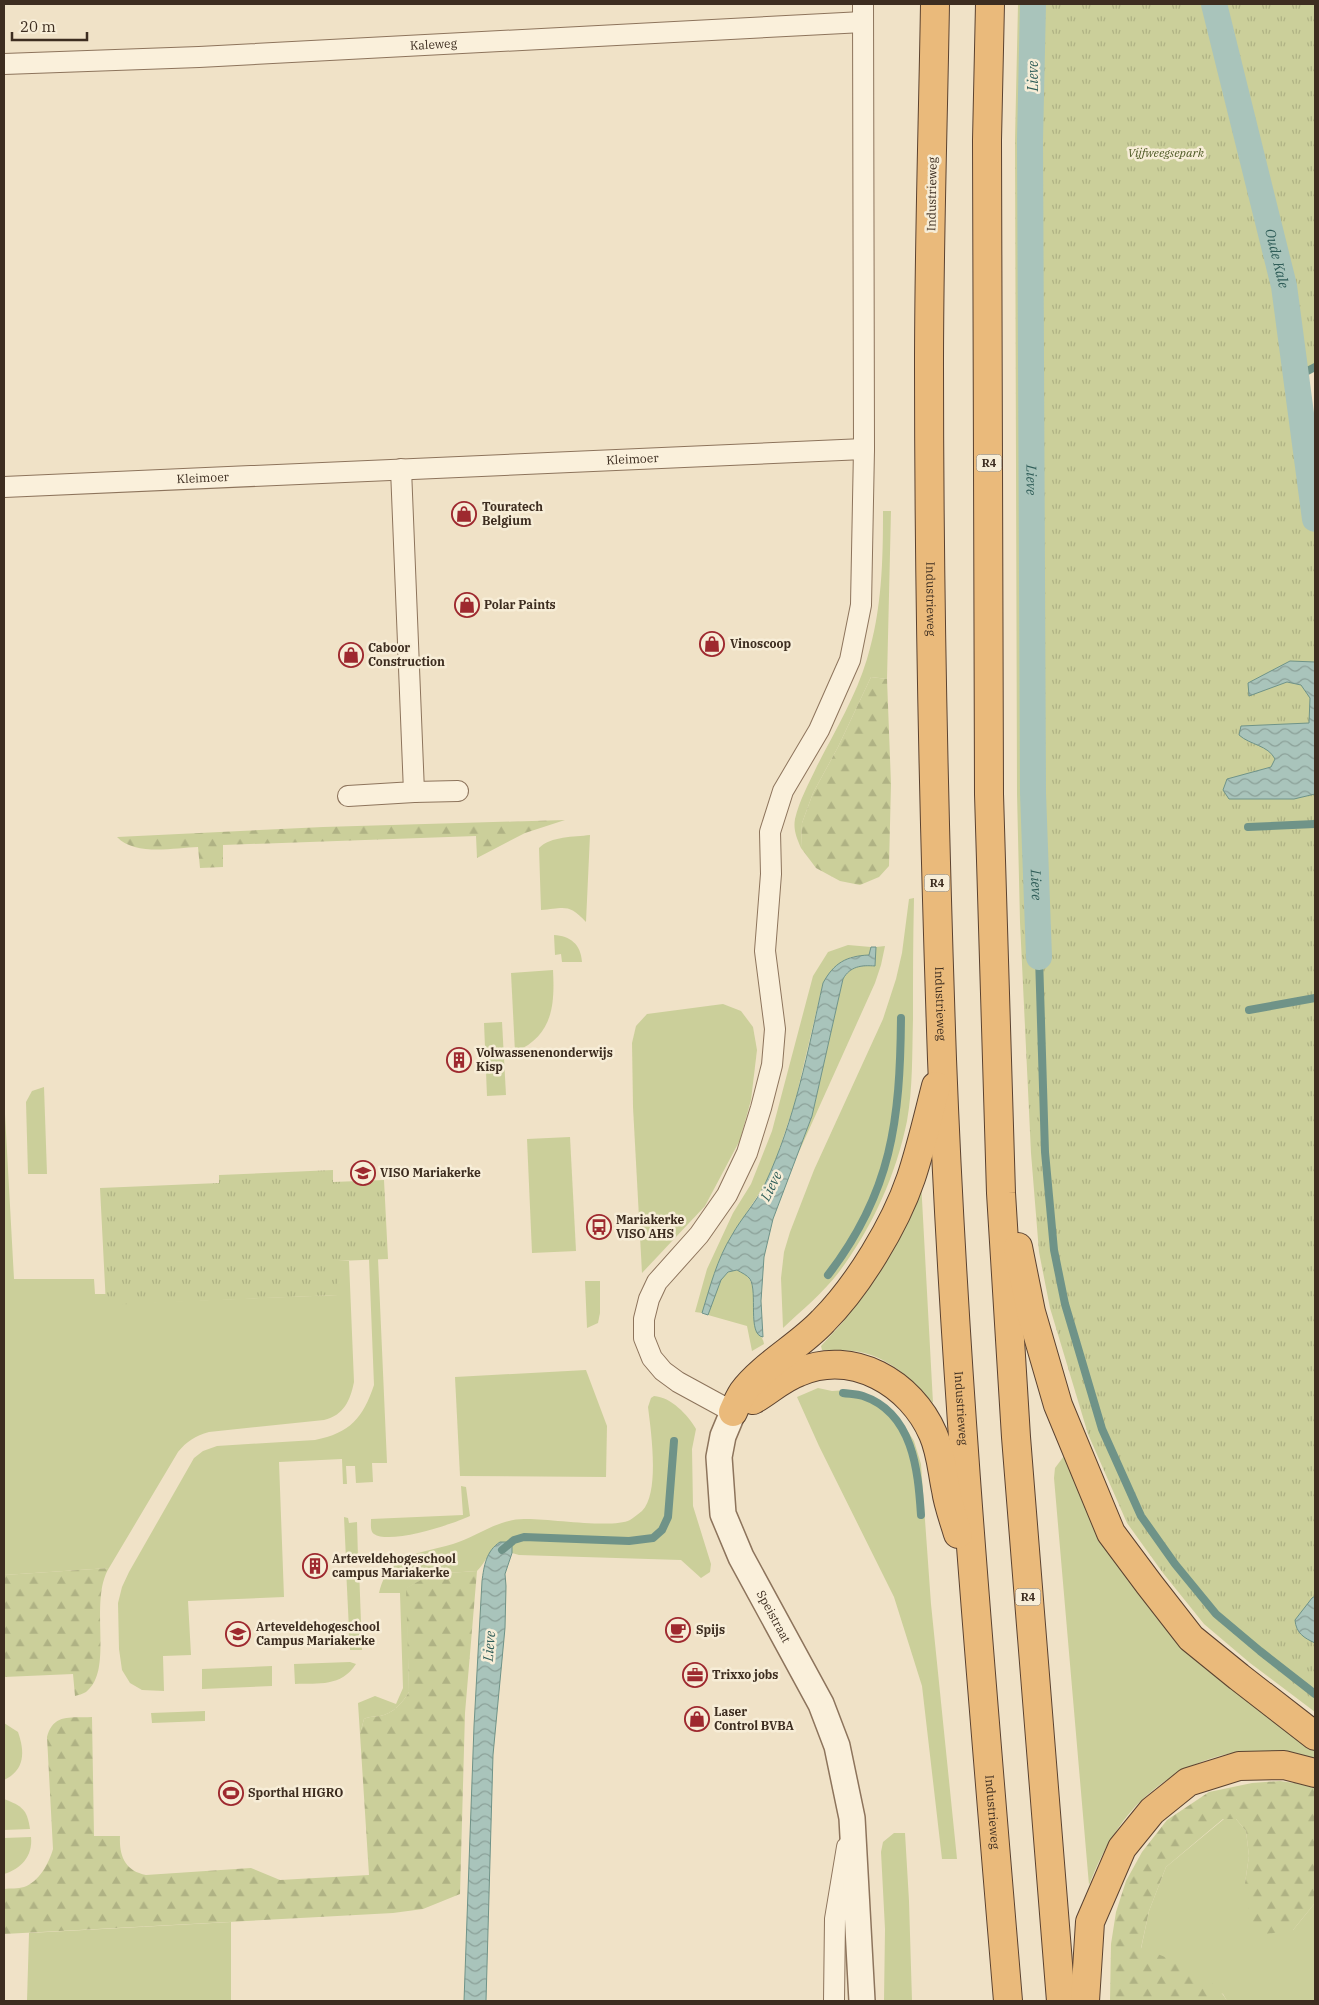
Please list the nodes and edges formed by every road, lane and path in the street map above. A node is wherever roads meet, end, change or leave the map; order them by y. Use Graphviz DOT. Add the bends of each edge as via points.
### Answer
graph roads {
  1 [pos="935,4"];
  2 [pos="990,4"];
  3 [pos="863,13"];
  4 [pos="4,64"];
  5 [pos="864,449"];
  6 [pos="401,469"];
  7 [pos="4,487"];
  8 [pos="458,790"];
  9 [pos="414,792"];
  10 [pos="348,796"];
  11 [pos="942,1061"];
  12 [pos="1001,1193"];
  13 [pos="732,1412"];
  14 [pos="973,1583"];
  15 [pos="1315,1736"];
  16 [pos="1315,1773"];
  17 [pos="852,1818"];
  18 [pos="834,2001"];
  19 [pos="862,2001"];
  20 [pos="1008,2001"];
  21 [pos="1060,2001"];
  22 [pos="1085,2001"];
  1 -- 11 [label="highway, Industrieweg / R4" via="929,362 932,705"];
  2 -- 12 [label="highway, R4" via="987,140 989,794"];
  3 -- 4 [label="street, Kaleweg" via="207,57"];
  3 -- 5 [label="street"];
  5 -- 6 [label="street, Kleimoer"];
  5 -- 13 [label="street" via="861,605 850,660 819,730 783,791 770,832 771,874 765,952 774,1029 770,1074 747,1153 727,1195 699,1235 657,1282 644,1319 644,1338 652,1358 663,1371"];
  6 -- 7 [label="street, Kleimoer"];
  6 -- 9 [label="street"];
  8 -- 9 [label="street"];
  9 -- 10 [label="street"];
  11 -- 13 [label="highway, R4" via="910,1179 870,1258 823,1321 766,1369 744,1391"];
  11 -- 14 [label="highway, Industrieweg / R4" via="957,1360"];
  12 -- 15 [label="highway" via="1058,1405 1111,1533 1191,1638"];
  12 -- 21 [label="highway, R4" via="1016,1438"];
  13 -- 14 [label="highway, R4" via="784,1380 815,1366 847,1365 870,1370 888,1380 922,1412 934,1435 946,1492"];
  13 -- 17 [label="street, Speistraat" via="719,1457 723,1514 741,1557 821,1704 837,1746"];
  14 -- 20 [label="highway, Industrieweg / R4"];
  16 -- 22 [label="highway" via="1284,1765 1238,1766 1188,1782 1152,1810 1122,1848 1090,1922"];
  17 -- 18 [label="street, Speistraat" via="835,1918"];
  17 -- 19 [label="street, Speistraat"];
}
